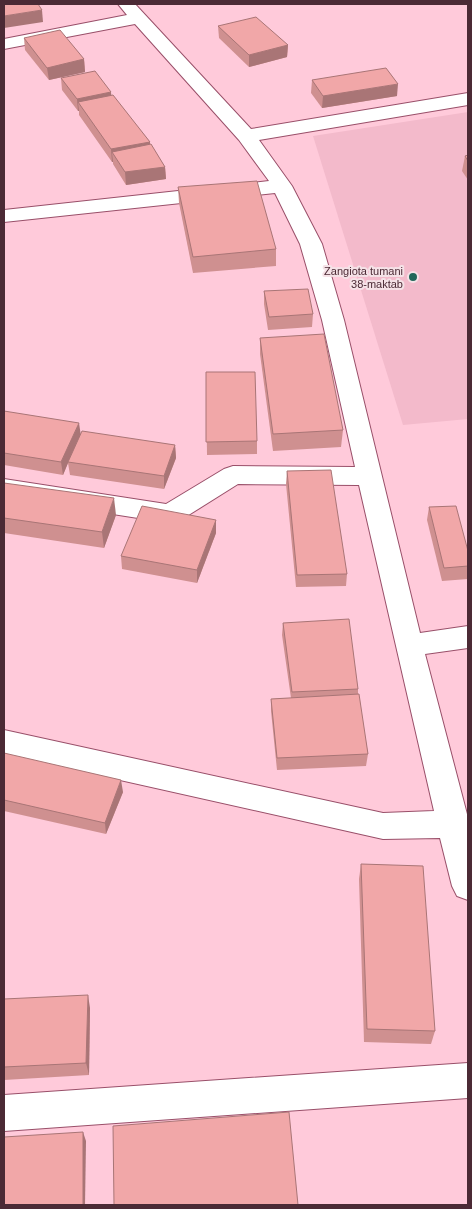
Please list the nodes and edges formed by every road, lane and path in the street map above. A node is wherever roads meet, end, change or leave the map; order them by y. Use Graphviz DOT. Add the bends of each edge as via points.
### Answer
graph roads {
  1 [pos="126,4"];
  2 [pos="140,18"];
  3 [pos="4,44"];
  4 [pos="468,99"];
  5 [pos="246,136"];
  6 [pos="282,186"];
  7 [pos="4,216"];
  8 [pos="369,476"];
  9 [pos="4,488"];
  10 [pos="468,637"];
  11 [pos="409,644"];
  12 [pos="4,742"];
  13 [pos="461,831"];
  14 [pos="468,886"];
  15 [pos="468,1080"];
  16 [pos="4,1114"];
  1 -- 2 [label="street"];
  2 -- 3 [label="street"];
  2 -- 5 [label="street"];
  4 -- 5 [label="street"];
  5 -- 6 [label="street"];
  6 -- 7 [label="street"];
  6 -- 8 [label="street" via="314,254 333,320"];
  8 -- 9 [label="street" via="233,475 170,514"];
  8 -- 11 [label="street"];
  10 -- 11 [label="street"];
  11 -- 13 [label="street"];
  12 -- 13 [label="street" via="383,826"];
  13 -- 14 [label="street"];
  15 -- 16 [label="street"];
}
